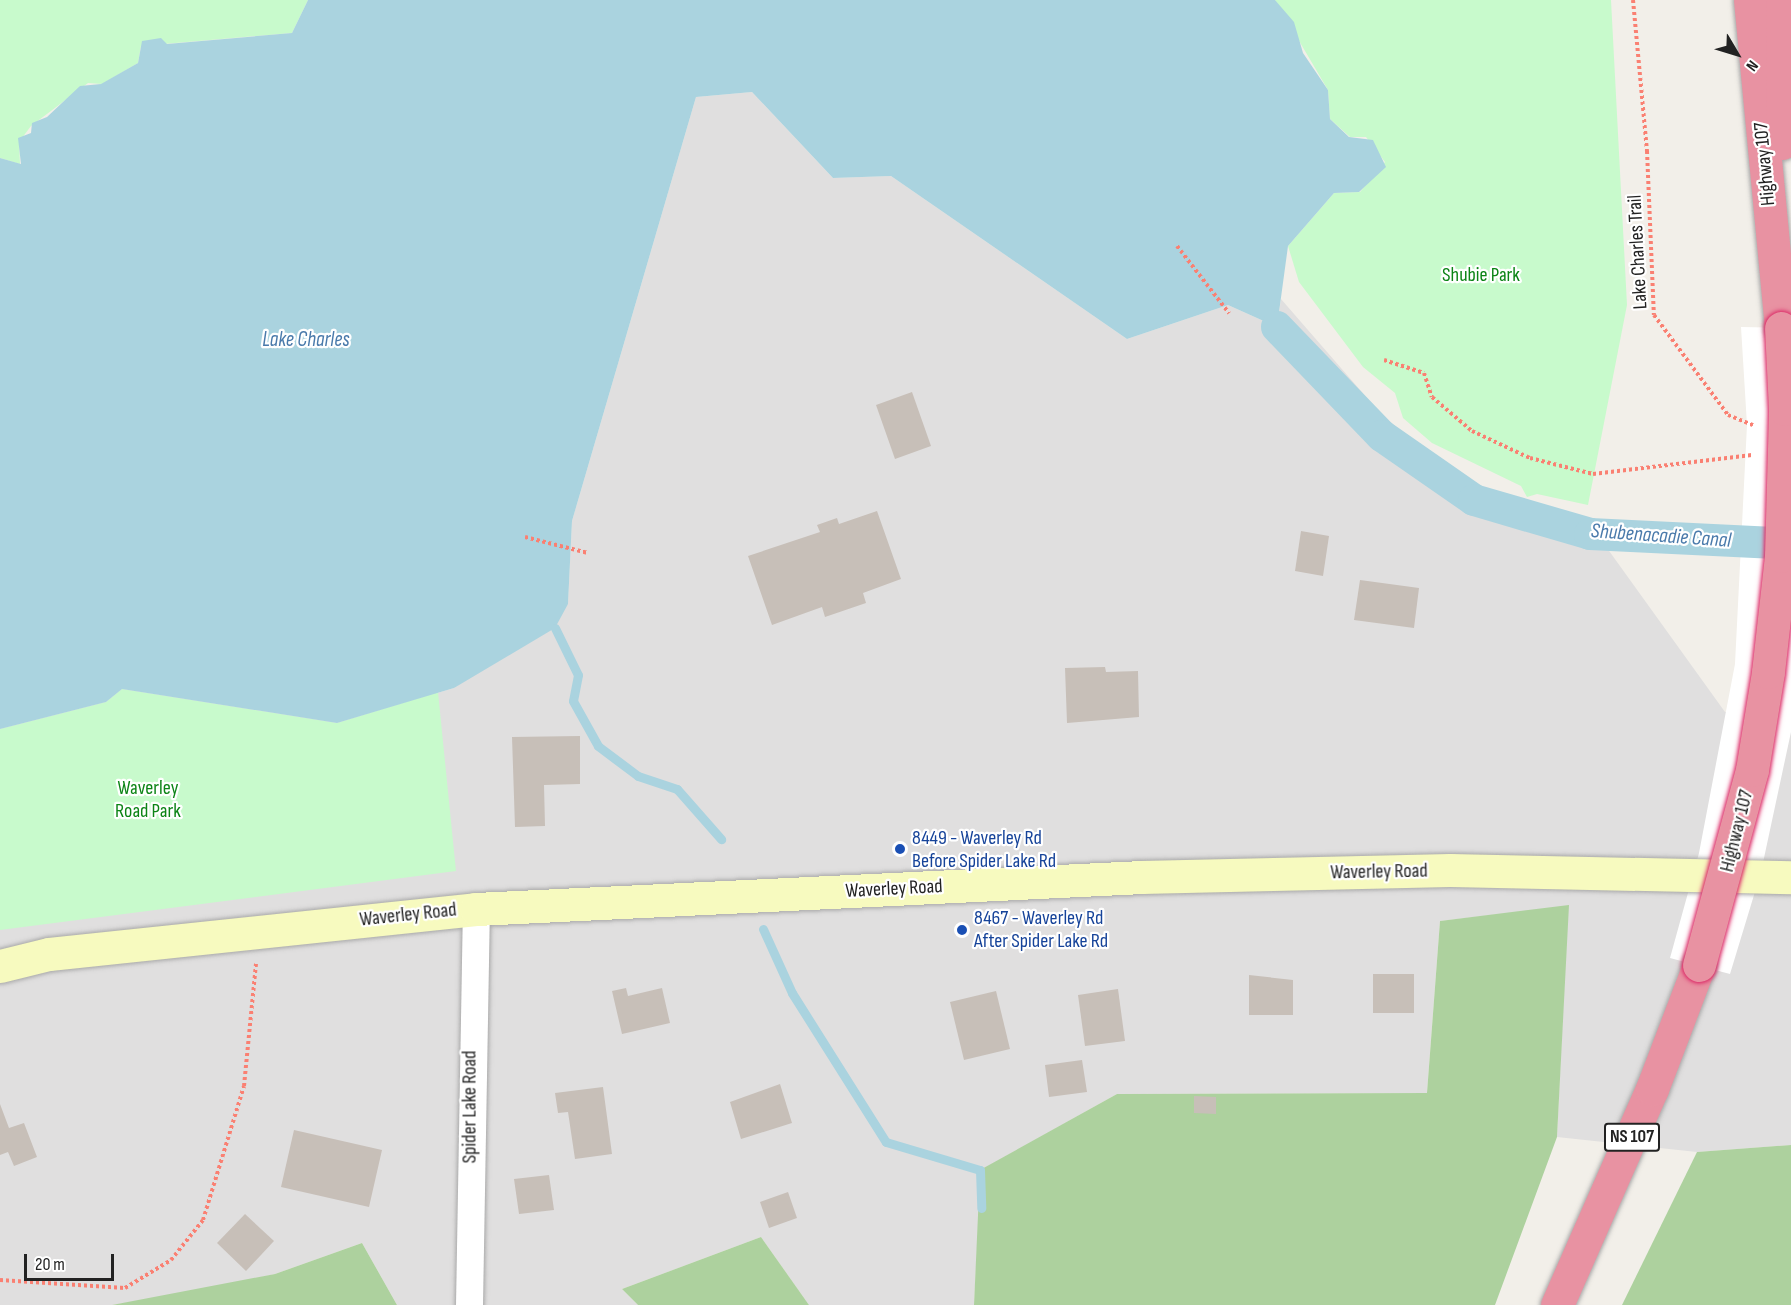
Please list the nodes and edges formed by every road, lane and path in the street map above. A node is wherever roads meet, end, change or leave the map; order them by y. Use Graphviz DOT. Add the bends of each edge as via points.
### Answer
graph roads {
  1 [pos="1632,0"];
  2 [pos="1750,0"];
  3 [pos="1783,0"];
  4 [pos="1177,246"];
  5 [pos="1229,313"];
  6 [pos="1780,328"];
  7 [pos="1384,360"];
  8 [pos="1763,425"];
  9 [pos="1756,455"];
  10 [pos="525,537"];
  11 [pos="588,553"];
  12 [pos="1791,877"];
  13 [pos="476,909"];
  14 [pos="259,930"];
  15 [pos="0,966"];
  16 [pos="0,1280"];
  17 [pos="469,1305"];
  18 [pos="1557,1305"];
  1 -- 8 [label="path, Lake Charles Trail" via="1647,151 1654,315 1728,415"];
  2 -- 6 [label="highway, Highway 107 / NS 107"];
  3 -- 6 [label="highway, Highway 107 / NS 107"];
  4 -- 5 [label="path"];
  6 -- 18 [label="highway, Highway 107 / NS 107, bridge" via="1785,409 1781,556 1752,770 1700,965 1652,1089"];
  7 -- 9 [label="path" via="1424,373 1432,397 1472,431 1530,459 1593,474"];
  10 -- 11 [label="path"];
  12 -- 13 [label="main road, Waverley Road" via="1367,872"];
  13 -- 14 [label="main road, Waverley Road"];
  13 -- 17 [label="street, Spider Lake Road"];
  14 -- 15 [label="main road, Waverley Road" via="49,954"];
  14 -- 16 [label="path" via="244,1086 203,1220 171,1260 125,1288"];
}
